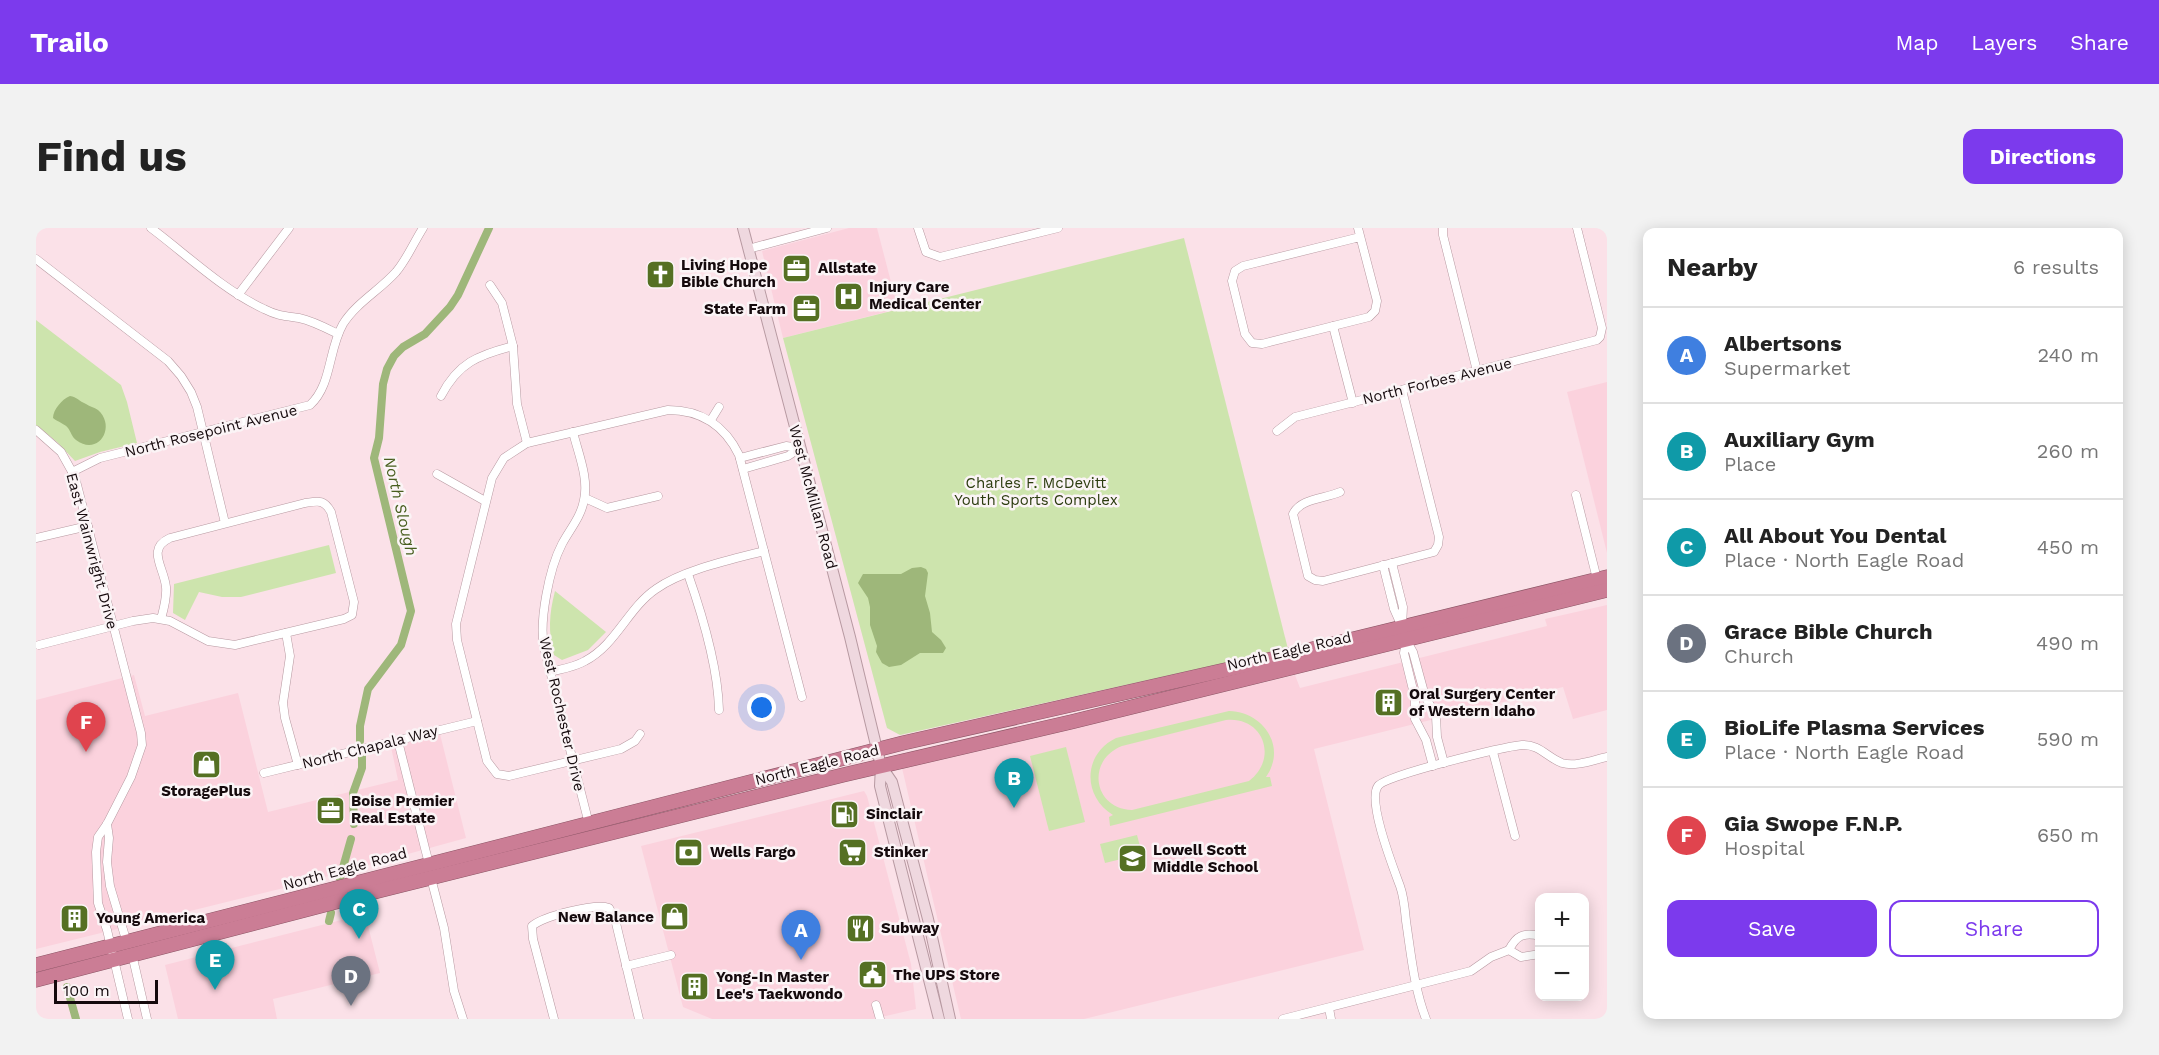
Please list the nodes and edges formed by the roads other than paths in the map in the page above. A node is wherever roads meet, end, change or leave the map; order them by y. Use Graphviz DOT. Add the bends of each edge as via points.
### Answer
graph roads {
  1 [pos="289,228"];
  2 [pos="423,228"];
  3 [pos="743,228"];
  4 [pos="827,228"];
  5 [pos="918,228"];
  6 [pos="1058,228"];
  7 [pos="1358,228"];
  8 [pos="1443,228"];
  9 [pos="1577,228"];
  10 [pos="156,230"];
  11 [pos="809,230"];
  12 [pos="1360,237"];
  13 [pos="748,249"];
  14 [pos="36,259"];
  15 [pos="490,285"];
  16 [pos="238,295"];
  17 [pos="1333,326"];
  18 [pos="338,334"];
  19 [pos="513,346"];
  20 [pos="1477,371"];
  21 [pos="1401,390"];
  22 [pos="441,396"];
  23 [pos="1353,403"];
  24 [pos="719,407"];
  25 [pos="711,420"];
  26 [pos="36,430"];
  27 [pos="1277,431"];
  28 [pos="203,432"];
  29 [pos="573,432"];
  30 [pos="527,444"];
  31 [pos="800,448"];
  32 [pos="740,458"];
  33 [pos="743,469"];
  34 [pos="72,472"];
  35 [pos="437,474"];
  36 [pos="1340,492"];
  37 [pos="1576,495"];
  38 [pos="658,496"];
  39 [pos="585,498"];
  40 [pos="486,501"];
  41 [pos="225,523"];
  42 [pos="88,525"];
  43 [pos="36,538"];
  44 [pos="764,550"];
  45 [pos="1392,563"];
  46 [pos="1383,565"];
  47 [pos="687,574"];
  48 [pos="1602,578"];
  49 [pos="1607,590"];
  50 [pos="161,620"];
  51 [pos="114,626"];
  52 [pos="286,633"];
  53 [pos="1404,633"];
  54 [pos="39,645"];
  55 [pos="550,672"];
  56 [pos="802,698"];
  57 [pos="719,710"];
  58 [pos="477,721"];
  59 [pos="640,735"];
  60 [pos="398,741"];
  61 [pos="877,750"];
  62 [pos="1493,752"];
  63 [pos="1606,757"];
  64 [pos="572,761"];
  65 [pos="1444,763"];
  66 [pos="298,765"];
  67 [pos="881,766"];
  68 [pos="1433,766"];
  69 [pos="1607,767"];
  70 [pos="264,773"];
  71 [pos="107,824"];
  72 [pos="589,824"];
  73 [pos="1515,836"];
  74 [pos="430,871"];
  75 [pos="1535,935"];
  76 [pos="126,941"];
  77 [pos="111,946"];
  78 [pos="1509,951"];
  79 [pos="132,955"];
  80 [pos="671,955"];
  81 [pos="1535,955"];
  82 [pos="114,960"];
  83 [pos="36,965"];
  84 [pos="626,966"];
  85 [pos="36,980"];
  86 [pos="1416,986"];
  87 [pos="876,1005"];
  88 [pos="1329,1008"];
  89 [pos="128,1019"];
  90 [pos="147,1019"];
  91 [pos="464,1019"];
  92 [pos="554,1019"];
  93 [pos="639,1019"];
  94 [pos="880,1019"];
  95 [pos="939,1019"];
  96 [pos="951,1019"];
  97 [pos="1283,1019"];
  98 [pos="1331,1019"];
  99 [pos="1426,1019"];
  1 -- 16 [label="street"];
  2 -- 18 [label="street, North Rosepoint Avenue" via="396,271 356,308"];
  3 -- 13 [label="main road, West McMillan Road"];
  4 -- 11 [label="street"];
  5 -- 6 [label="street" via="929,255 940,257"];
  7 -- 12 [label="street"];
  8 -- 20 [label="street"];
  9 -- 20 [label="street, North Forbes Avenue" via="1602,328 1600,337 1594,342"];
  10 -- 16 [label="street"];
  11 -- 13 [label="street"];
  12 -- 17 [label="street" via="1377,301 1375,311 1369,317"];
  12 -- 17 [label="street" via="1235,271 1232,281 1245,334 1252,342 1262,344"];
  13 -- 31 [label="main road, West McMillan Road"];
  14 -- 28 [label="street" via="168,361 191,392"];
  15 -- 19 [label="street" via="502,303"];
  16 -- 18 [label="street" via="281,317 300,318"];
  17 -- 23 [label="street"];
  18 -- 28 [label="street, North Rosepoint Avenue" via="321,393 310,405"];
  19 -- 22 [label="street" via="472,359 447,383"];
  19 -- 30 [label="street" via="517,404"];
  20 -- 21 [label="street, North Forbes Avenue"];
  21 -- 23 [label="street, North Forbes Avenue"];
  21 -- 45 [label="street" via="1439,537 1434,552"];
  23 -- 27 [label="street, North Forbes Avenue" via="1295,417"];
  24 -- 25 [label="street"];
  25 -- 29 [label="street" via="692,412 668,410"];
  25 -- 32 [label="street" via="727,435"];
  26 -- 34 [label="street, East Wainwright Drive" via="61,452"];
  28 -- 34 [label="street, North Rosepoint Avenue" via="100,458"];
  28 -- 41 [label="street"];
  29 -- 30 [label="street"];
  29 -- 39 [label="street, West Rochester Drive" via="584,474"];
  30 -- 40 [label="street" via="512,451 499,465"];
  31 -- 32 [label="street" via="786,446"];
  31 -- 33 [label="street" via="788,456"];
  31 -- 61 [label="main road, West McMillan Road"];
  32 -- 33 [label="street"];
  33 -- 44 [label="street"];
  34 -- 42 [label="street, East Wainwright Drive"];
  35 -- 40 [label="street"];
  36 -- 46 [label="street" via="1303,503 1293,514 1308,576 1323,580"];
  37 -- 48 [label="street"];
  38 -- 39 [label="street" via="607,508"];
  39 -- 55 [label="street, West Rochester Drive" via="558,551 544,605 542,630"];
  40 -- 58 [label="street" via="456,624"];
  41 -- 50 [label="street" via="170,538 157,547 166,585"];
  41 -- 52 [label="street" via="305,503 327,504 354,602 352,615"];
  42 -- 43 [label="street"];
  42 -- 51 [label="street, East Wainwright Drive"];
  44 -- 47 [label="street"];
  44 -- 56 [label="street"];
  45 -- 46 [label="street"];
  45 -- 53 [label="street" via="1403,607"];
  46 -- 53 [label="street"];
  47 -- 55 [label="street" via="648,595 593,657"];
  47 -- 57 [label="street" via="716,678"];
  48 -- 53 [label="highway, North Eagle Road"];
  49 -- 53 [label="highway, North Eagle Road"];
  50 -- 51 [label="street"];
  50 -- 52 [label="street" via="223,644 235,645"];
  51 -- 54 [label="street"];
  51 -- 71 [label="street, East Wainwright Drive" via="142,745"];
  52 -- 66 [label="street" via="290,656 283,703"];
  53 -- 61 [label="highway, North Eagle Road"];
  53 -- 65 [label="street" via="1425,696 1436,716"];
  53 -- 67 [label="highway, North Eagle Road" via="1316,662"];
  53 -- 68 [label="street" via="1404,653 1415,698 1414,719 1426,740"];
  55 -- 64 [label="street, West Rochester Drive"];
  58 -- 60 [label="street, North Chapala Way"];
  58 -- 64 [label="street" via="487,761 497,774 509,776"];
  59 -- 64 [label="street" via="621,749"];
  60 -- 66 [label="street, North Chapala Way"];
  60 -- 74 [label="street"];
  61 -- 67 [label="main road, West McMillan Road"];
  61 -- 72 [label="highway, North Eagle Road"];
  62 -- 63 [label="street" via="1526,745 1569,764"];
  62 -- 65 [label="street"];
  62 -- 73 [label="street"];
  63 -- 69 [label="street"];
  64 -- 72 [label="street, West Rochester Drive"];
  65 -- 68 [label="street"];
  66 -- 70 [label="street, North Chapala Way"];
  67 -- 74 [label="highway, North Eagle Road"];
  67 -- 95 [label="main road, West McMillan Road" via="880,786"];
  67 -- 96 [label="main road, West McMillan Road" via="892,782"];
  68 -- 86 [label="street" via="1388,779 1378,785 1374,797 1384,842 1402,891"];
  71 -- 76 [label="street" via="110,886"];
  71 -- 77 [label="street, East Wainwright Drive" via="98,837 96,878 98,903"];
  72 -- 74 [label="highway, North Eagle Road" via="455,858 447,867"];
  74 -- 76 [label="highway, North Eagle Road"];
  74 -- 79 [label="highway, North Eagle Road" via="406,884"];
  74 -- 91 [label="street" via="454,991"];
  75 -- 78 [label="street" via="1519,936"];
  76 -- 77 [label="highway, North Eagle Road"];
  76 -- 79 [label="street"];
  77 -- 82 [label="street, East Wainwright Drive"];
  77 -- 83 [label="highway, North Eagle Road"];
  78 -- 81 [label="street" via="1521,957"];
  78 -- 86 [label="street" via="1491,957 1471,971"];
  79 -- 82 [label="highway, North Eagle Road"];
  79 -- 90 [label="street"];
  80 -- 84 [label="street"];
  82 -- 85 [label="highway, North Eagle Road"];
  82 -- 89 [label="street, East Wainwright Drive"];
  84 -- 92 [label="street" via="609,908 594,907 532,926"];
  84 -- 93 [label="street"];
  86 -- 88 [label="street"];
  86 -- 99 [label="street"];
  87 -- 94 [label="street"];
  88 -- 97 [label="street"];
  88 -- 98 [label="street"];
}
